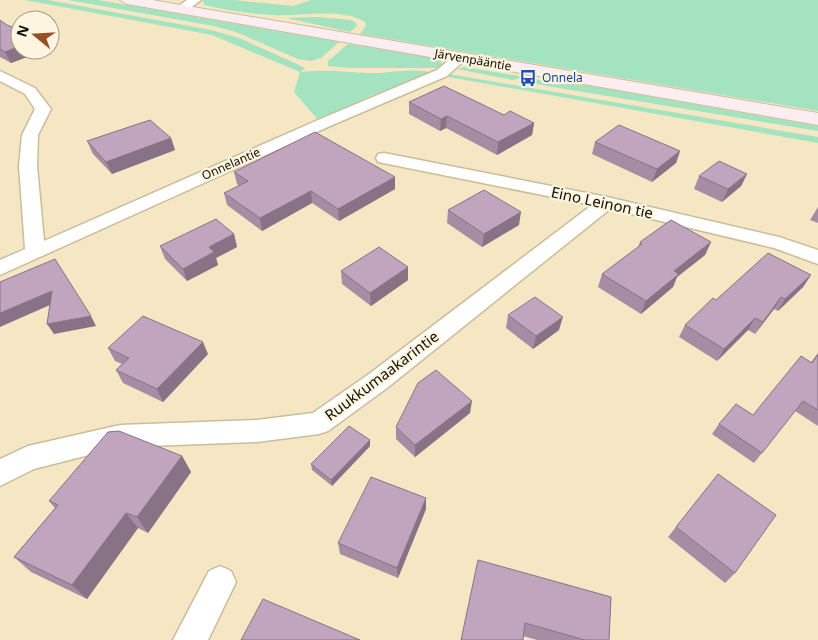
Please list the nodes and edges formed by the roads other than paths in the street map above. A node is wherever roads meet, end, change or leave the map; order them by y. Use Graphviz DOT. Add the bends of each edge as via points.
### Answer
graph roads {
  1 [pos="128,0"];
  2 [pos="188,4"];
  3 [pos="460,58"];
  4 [pos="0,75"];
  5 [pos="818,119"];
  6 [pos="384,158"];
  7 [pos="607,203"];
  8 [pos="35,252"];
  9 [pos="818,257"];
  10 [pos="0,268"];
  11 [pos="0,473"];
  12 [pos="220,582"];
  13 [pos="190,640"];
  1 -- 2 [label="main road, Järvenpääntie"];
  2 -- 3 [label="main road, Järvenpääntie"];
  3 -- 5 [label="main road, Järvenpääntie"];
  3 -- 8 [label="street, Onnelantie" via="442,73"];
  4 -- 8 [label="street" via="30,91 43,109 30,135 28,166"];
  6 -- 7 [label="street, Eino Leinon tie"];
  7 -- 9 [label="street, Eino Leinon tie" via="779,243"];
  7 -- 11 [label="street, Ruukkumaakarintie" via="378,381 319,422 257,431 120,436 28,458"];
  8 -- 10 [label="street, Onnelantie"];
  12 -- 13 [label="street"];
}
